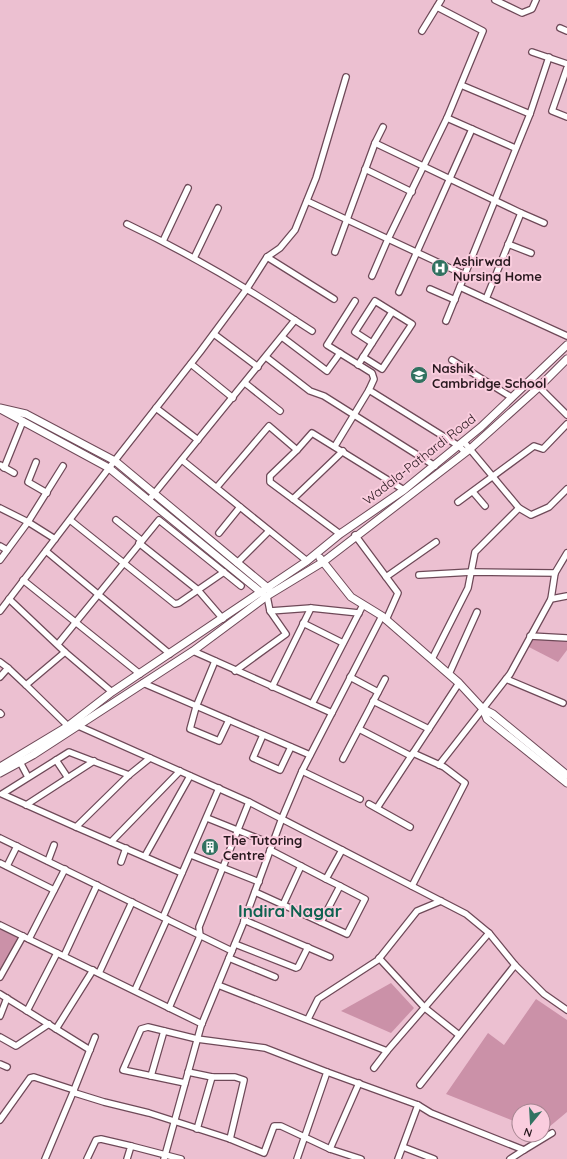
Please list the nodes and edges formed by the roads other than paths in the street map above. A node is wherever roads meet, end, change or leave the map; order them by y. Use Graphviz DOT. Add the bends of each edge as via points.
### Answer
graph roads {
  1 [pos="441,0"];
  2 [pos="536,0"];
  3 [pos="499,1"];
  4 [pos="437,7"];
  5 [pos="560,28"];
  6 [pos="422,31"];
  7 [pos="567,31"];
  8 [pos="532,52"];
  9 [pos="549,57"];
  10 [pos="567,64"];
  11 [pos="567,68"];
  12 [pos="346,77"];
  13 [pos="462,86"];
  14 [pos="530,114"];
  15 [pos="567,117"];
  16 [pos="447,118"];
  17 [pos="383,127"];
  18 [pos="472,129"];
  19 [pos="375,143"];
  20 [pos="515,148"];
  21 [pos="424,167"];
  22 [pos="365,170"];
  23 [pos="450,180"];
  24 [pos="188,188"];
  25 [pos="412,192"];
  26 [pos="307,201"];
  27 [pos="494,202"];
  28 [pos="218,208"];
  29 [pos="521,213"];
  30 [pos="347,220"];
  31 [pos="544,223"];
  32 [pos="127,224"];
  33 [pos="388,239"];
  34 [pos="163,241"];
  35 [pos="508,244"];
  36 [pos="335,252"];
  37 [pos="417,252"];
  38 [pos="531,253"];
  39 [pos="267,257"];
  40 [pos="194,258"];
  41 [pos="465,275"];
  42 [pos="372,276"];
  43 [pos="460,287"];
  44 [pos="247,288"];
  45 [pos="430,289"];
  46 [pos="399,292"];
  47 [pos="334,299"];
  48 [pos="486,299"];
  49 [pos="455,300"];
  50 [pos="355,301"];
  51 [pos="392,312"];
  52 [pos="295,320"];
  53 [pos="446,321"];
  54 [pos="312,331"];
  55 [pos="214,334"];
  56 [pos="567,336"];
  57 [pos="282,337"];
  58 [pos="372,343"];
  59 [pos="567,345"];
  60 [pos="340,353"];
  61 [pos="266,357"];
  62 [pos="363,357"];
  63 [pos="567,358"];
  64 [pos="452,360"];
  65 [pos="191,364"];
  66 [pos="358,364"];
  67 [pos="258,367"];
  68 [pos="245,383"];
  69 [pos="539,387"];
  70 [pos="369,390"];
  71 [pos="511,397"];
  72 [pos="232,398"];
  73 [pos="156,408"];
  74 [pos="0,409"];
  75 [pos="280,410"];
  76 [pos="353,414"];
  77 [pos="567,415"];
  78 [pos="23,421"];
  79 [pos="567,424"];
  80 [pos="198,440"];
  81 [pos="461,444"];
  82 [pos="335,446"];
  83 [pos="297,450"];
  84 [pos="468,450"];
  85 [pos="343,451"];
  86 [pos="182,460"];
  87 [pos="114,461"];
  88 [pos="36,462"];
  89 [pos="63,466"];
  90 [pos="435,466"];
  91 [pos="2,467"];
  92 [pos="109,468"];
  93 [pos="14,473"];
  94 [pos="493,477"];
  95 [pos="218,487"];
  96 [pos="567,489"];
  97 [pos="404,490"];
  98 [pos="474,492"];
  99 [pos="47,493"];
  100 [pos="154,494"];
  101 [pos="293,499"];
  102 [pos="149,500"];
  103 [pos="458,502"];
  104 [pos="485,506"];
  105 [pos="240,507"];
  106 [pos="0,508"];
  107 [pos="519,508"];
  108 [pos="70,520"];
  109 [pos="116,520"];
  110 [pos="28,522"];
  111 [pos="269,531"];
  112 [pos="219,533"];
  113 [pos="340,534"];
  114 [pos="355,535"];
  115 [pos="55,539"];
  116 [pos="140,542"];
  117 [pos="436,542"];
  118 [pos="0,546"];
  119 [pos="7,550"];
  120 [pos="46,551"];
  121 [pos="567,553"];
  122 [pos="316,554"];
  123 [pos="0,560"];
  124 [pos="307,561"];
  125 [pos="323,562"];
  126 [pos="123,563"];
  127 [pos="237,563"];
  128 [pos="224,572"];
  129 [pos="472,572"];
  130 [pos="555,573"];
  131 [pos="419,575"];
  132 [pos="386,577"];
  133 [pos="23,580"];
  134 [pos="241,586"];
  135 [pos="267,587"];
  136 [pos="198,590"];
  137 [pos="259,592"];
  138 [pos="98,594"];
  139 [pos="271,595"];
  140 [pos="567,596"];
  141 [pos="9,599"];
  142 [pos="551,599"];
  143 [pos="363,605"];
  144 [pos="311,608"];
  145 [pos="270,611"];
  146 [pos="0,612"];
  147 [pos="477,612"];
  148 [pos="359,614"];
  149 [pos="384,618"];
  150 [pos="223,619"];
  151 [pos="76,621"];
  152 [pos="303,623"];
  153 [pos="286,634"];
  154 [pos="530,636"];
  155 [pos="567,638"];
  156 [pos="294,642"];
  157 [pos="343,643"];
  158 [pos="58,644"];
  159 [pos="193,651"];
  160 [pos="66,652"];
  161 [pos="170,654"];
  162 [pos="432,659"];
  163 [pos="0,662"];
  164 [pos="215,662"];
  165 [pos="8,668"];
  166 [pos="235,671"];
  167 [pos="140,674"];
  168 [pos="449,674"];
  169 [pos="0,677"];
  170 [pos="350,677"];
  171 [pos="385,679"];
  172 [pos="506,679"];
  173 [pos="143,683"];
  174 [pos="459,683"];
  175 [pos="26,685"];
  176 [pos="272,687"];
  177 [pos="112,692"];
  178 [pos="378,692"];
  179 [pos="373,701"];
  180 [pos="563,703"];
  181 [pos="312,704"];
  182 [pos="196,707"];
  183 [pos="483,709"];
  184 [pos="332,713"];
  185 [pos="229,720"];
  186 [pos="72,725"];
  187 [pos="359,729"];
  188 [pos="429,729"];
  189 [pos="263,735"];
  190 [pos="291,747"];
  191 [pos="310,755"];
  192 [pos="412,755"];
  193 [pos="150,758"];
  194 [pos="343,759"];
  195 [pos="56,760"];
  196 [pos="94,761"];
  197 [pos="20,762"];
  198 [pos="439,765"];
  199 [pos="0,767"];
  200 [pos="302,770"];
  201 [pos="180,771"];
  202 [pos="0,773"];
  203 [pos="129,775"];
  204 [pos="567,775"];
  205 [pos="190,776"];
  206 [pos="28,777"];
  207 [pos="68,778"];
  208 [pos="567,783"];
  209 [pos="219,788"];
  210 [pos="360,799"];
  211 [pos="249,802"];
  212 [pos="369,804"];
  213 [pos="26,805"];
  214 [pos="377,808"];
  215 [pos="207,818"];
  216 [pos="282,818"];
  217 [pos="76,827"];
  218 [pos="410,827"];
  219 [pos="238,831"];
  220 [pos="0,838"];
  221 [pos="111,842"];
  222 [pos="272,844"];
  223 [pos="54,845"];
  224 [pos="17,846"];
  225 [pos="126,848"];
  226 [pos="270,850"];
  227 [pos="342,850"];
  228 [pos="191,855"];
  229 [pos="146,856"];
  230 [pos="48,861"];
  231 [pos="121,862"];
  232 [pos="0,863"];
  233 [pos="7,866"];
  234 [pos="301,866"];
  235 [pos="223,868"];
  236 [pos="65,869"];
  237 [pos="182,873"];
  238 [pos="326,879"];
  239 [pos="259,882"];
  240 [pos="97,885"];
  241 [pos="340,886"];
  242 [pos="412,886"];
  243 [pos="54,890"];
  244 [pos="255,892"];
  245 [pos="441,901"];
  246 [pos="132,902"];
  247 [pos="283,905"];
  248 [pos="165,918"];
  249 [pos="244,920"];
  250 [pos="321,922"];
  251 [pos="0,925"];
  252 [pos="489,933"];
  253 [pos="23,936"];
  254 [pos="200,936"];
  255 [pos="29,939"];
  256 [pos="235,944"];
  257 [pos="308,947"];
  258 [pos="232,951"];
  259 [pos="56,953"];
  260 [pos="64,956"];
  261 [pos="330,957"];
  262 [pos="229,958"];
  263 [pos="379,958"];
  264 [pos="515,965"];
  265 [pos="93,970"];
  266 [pos="98,973"];
  267 [pos="0,977"];
  268 [pos="275,977"];
  269 [pos="218,985"];
  270 [pos="135,990"];
  271 [pos="0,994"];
  272 [pos="7,998"];
  273 [pos="169,1008"];
  274 [pos="424,1008"];
  275 [pos="567,1010"];
  276 [pos="27,1011"];
  277 [pos="0,1016"];
  278 [pos="308,1019"];
  279 [pos="49,1024"];
  280 [pos="202,1024"];
  281 [pos="56,1029"];
  282 [pos="164,1031"];
  283 [pos="459,1035"];
  284 [pos="0,1037"];
  285 [pos="95,1037"];
  286 [pos="198,1039"];
  287 [pos="90,1050"];
  288 [pos="387,1051"];
  289 [pos="0,1064"];
  290 [pos="7,1067"];
  291 [pos="374,1068"];
  292 [pos="188,1072"];
  293 [pos="327,1072"];
  294 [pos="151,1076"];
  295 [pos="212,1077"];
  296 [pos="185,1083"];
  297 [pos="359,1083"];
  298 [pos="420,1085"];
  299 [pos="74,1090"];
  300 [pos="418,1105"];
  301 [pos="0,1120"];
  302 [pos="174,1121"];
  303 [pos="197,1129"];
  304 [pos="552,1133"];
  305 [pos="305,1137"];
  306 [pos="230,1139"];
  307 [pos="131,1146"];
  308 [pos="403,1146"];
  309 [pos="330,1149"];
  310 [pos="524,1150"];
  311 [pos="165,1156"];
  312 [pos="45,1159"];
  313 [pos="87,1159"];
  314 [pos="127,1159"];
  315 [pos="181,1159"];
  316 [pos="297,1159"];
  317 [pos="360,1159"];
  318 [pos="398,1159"];
  319 [pos="434,1159"];
  320 [pos="510,1159"];
  1 -- 4 [label="street"];
  2 -- 3 [label="street" via="532,9 522,13"];
  4 -- 6 [label="street"];
  4 -- 13 [label="street" via="483,31"];
  5 -- 7 [label="street"];
  8 -- 9 [label="street"];
  9 -- 10 [label="street"];
  9 -- 14 [label="street"];
  11 -- 15 [label="street" via="552,111"];
  12 -- 26 [label="street"];
  13 -- 14 [label="street"];
  13 -- 16 [label="street"];
  14 -- 20 [label="street"];
  16 -- 18 [label="street"];
  16 -- 21 [label="street"];
  17 -- 19 [label="street"];
  18 -- 20 [label="street"];
  18 -- 23 [label="street"];
  19 -- 21 [label="street"];
  19 -- 22 [label="street"];
  20 -- 27 [label="street"];
  21 -- 23 [label="street"];
  21 -- 25 [label="street"];
  22 -- 25 [label="street"];
  22 -- 30 [label="street"];
  23 -- 27 [label="street"];
  23 -- 37 [label="street"];
  24 -- 34 [label="street"];
  25 -- 33 [label="street"];
  26 -- 30 [label="street"];
  26 -- 39 [label="street" via="295,230 280,248"];
  27 -- 29 [label="street"];
  27 -- 41 [label="street"];
  28 -- 40 [label="street"];
  29 -- 31 [label="street"];
  29 -- 35 [label="street"];
  30 -- 33 [label="street"];
  30 -- 36 [label="street"];
  32 -- 34 [label="street"];
  33 -- 37 [label="street"];
  33 -- 42 [label="street"];
  34 -- 40 [label="street"];
  35 -- 38 [label="street"];
  35 -- 48 [label="street"];
  37 -- 41 [label="street"];
  37 -- 46 [label="street"];
  39 -- 44 [label="street"];
  39 -- 47 [label="street"];
  40 -- 44 [label="street"];
  41 -- 43 [label="street"];
  43 -- 48 [label="street"];
  43 -- 49 [label="street"];
  44 -- 52 [label="street"];
  44 -- 55 [label="street"];
  45 -- 49 [label="street"];
  48 -- 56 [label="street"];
  49 -- 53 [label="street"];
  50 -- 60 [label="street" via="327,345"];
  51 -- 58 [label="street"];
  51 -- 58 [label="street" via="375,301 355,332"];
  51 -- 62 [label="street" via="412,324 382,369"];
  52 -- 54 [label="street"];
  52 -- 57 [label="street"];
  55 -- 65 [label="street"];
  55 -- 67 [label="street"];
  57 -- 60 [label="street" via="327,371"];
  57 -- 61 [label="street"];
  58 -- 62 [label="street"];
  59 -- 71 [label="main road, Wadala-Pathardi Road"];
  60 -- 66 [label="street"];
  61 -- 67 [label="street"];
  61 -- 76 [label="street" via="310,391 324,396"];
  62 -- 66 [label="street"];
  63 -- 69 [label="main road, Wadala-Pathardi Road"];
  64 -- 71 [label="street"];
  65 -- 72 [label="street"];
  65 -- 73 [label="street"];
  66 -- 70 [label="street" via="372,373 374,379"];
  67 -- 68 [label="street"];
  68 -- 72 [label="street"];
  68 -- 75 [label="street"];
  69 -- 77 [label="street"];
  69 -- 84 [label="main road, Wadala-Pathardi Road"];
  70 -- 76 [label="street"];
  70 -- 81 [label="street"];
  71 -- 81 [label="main road, Wadala-Pathardi Road"];
  72 -- 80 [label="street"];
  73 -- 80 [label="street"];
  73 -- 87 [label="street"];
  74 -- 78 [label="main road"];
  74 -- 87 [label="main road" via="26,414"];
  76 -- 82 [label="street"];
  76 -- 90 [label="street"];
  78 -- 91 [label="street"];
  78 -- 92 [label="main road"];
  79 -- 94 [label="street" via="543,449 534,446"];
  80 -- 86 [label="street"];
  81 -- 84 [label="street"];
  81 -- 90 [label="main road, Wadala-Pathardi Road"];
  82 -- 83 [label="street" via="312,433"];
  82 -- 85 [label="street"];
  83 -- 95 [label="street" via="269,426"];
  83 -- 101 [label="street" via="269,480"];
  84 -- 94 [label="street"];
  84 -- 114 [label="main road, Wadala-Pathardi Road"];
  85 -- 97 [label="street"];
  85 -- 101 [label="street"];
  86 -- 95 [label="street"];
  86 -- 100 [label="street"];
  87 -- 92 [label="street"];
  87 -- 100 [label="main road"];
  88 -- 99 [label="street" via="28,480"];
  89 -- 99 [label="street"];
  90 -- 97 [label="main road, Wadala-Pathardi Road"];
  91 -- 93 [label="street"];
  92 -- 102 [label="main road"];
  92 -- 108 [label="street"];
  94 -- 98 [label="street"];
  94 -- 107 [label="street"];
  95 -- 105 [label="street"];
  96 -- 107 [label="street" via="549,506 531,516"];
  97 -- 113 [label="main road, Wadala-Pathardi Road"];
  98 -- 103 [label="street"];
  98 -- 104 [label="street"];
  99 -- 110 [label="street"];
  100 -- 102 [label="street"];
  100 -- 127 [label="main road"];
  101 -- 113 [label="street"];
  102 -- 137 [label="main road"];
  105 -- 111 [label="street"];
  105 -- 112 [label="street"];
  106 -- 110 [label="street"];
  107 -- 129 [label="street" via="475,552"];
  108 -- 115 [label="street"];
  108 -- 126 [label="street"];
  109 -- 116 [label="street"];
  110 -- 115 [label="street"];
  110 -- 119 [label="street"];
  111 -- 124 [label="street"];
  111 -- 127 [label="street"];
  113 -- 122 [label="main road, Wadala-Pathardi Road"];
  114 -- 125 [label="main road, Wadala-Pathardi Road"];
  114 -- 132 [label="street"];
  115 -- 120 [label="street"];
  116 -- 126 [label="street"];
  116 -- 128 [label="street" via="160,520"];
  116 -- 136 [label="street"];
  117 -- 132 [label="street"];
  118 -- 119 [label="street"];
  119 -- 123 [label="street"];
  120 -- 133 [label="street"];
  120 -- 138 [label="street"];
  121 -- 130 [label="street"];
  122 -- 124 [label="main road, Wadala-Pathardi Road"];
  122 -- 125 [label="main road"];
  124 -- 135 [label="main road, Wadala-Pathardi Road"];
  125 -- 139 [label="main road, Wadala-Pathardi Road"];
  125 -- 143 [label="main road" via="351,597"];
  126 -- 136 [label="street" via="175,604"];
  126 -- 138 [label="street"];
  127 -- 135 [label="main road"];
  128 -- 134 [label="street"];
  128 -- 136 [label="street"];
  129 -- 130 [label="street"];
  129 -- 131 [label="street"];
  129 -- 162 [label="street" via="468,588"];
  130 -- 142 [label="street"];
  132 -- 149 [label="street" via="398,593"];
  133 -- 141 [label="street"];
  133 -- 151 [label="street"];
  135 -- 137 [label="main road, Wadala-Pathardi Road"];
  135 -- 139 [label="main road"];
  136 -- 150 [label="street"];
  137 -- 139 [label="main road"];
  137 -- 150 [label="main road, Wadala-Pathardi Road"];
  138 -- 151 [label="street"];
  138 -- 161 [label="street"];
  139 -- 145 [label="street"];
  139 -- 159 [label="main road, Wadala-Pathardi Road"];
  140 -- 142 [label="street"];
  141 -- 146 [label="street"];
  141 -- 158 [label="street"];
  142 -- 154 [label="street"];
  143 -- 148 [label="street"];
  143 -- 149 [label="main road"];
  144 -- 145 [label="street"];
  144 -- 148 [label="street"];
  144 -- 152 [label="street"];
  145 -- 153 [label="street"];
  147 -- 168 [label="street"];
  148 -- 157 [label="street"];
  149 -- 162 [label="main road"];
  149 -- 170 [label="street"];
  150 -- 161 [label="main road, Wadala-Pathardi Road"];
  151 -- 158 [label="street"];
  151 -- 167 [label="street"];
  152 -- 156 [label="street"];
  152 -- 157 [label="street"];
  153 -- 156 [label="street"];
  153 -- 166 [label="street"];
  154 -- 155 [label="street"];
  154 -- 172 [label="street"];
  156 -- 176 [label="street"];
  157 -- 181 [label="street"];
  158 -- 160 [label="street"];
  159 -- 164 [label="street"];
  159 -- 173 [label="main road, Wadala-Pathardi Road"];
  160 -- 175 [label="street"];
  160 -- 177 [label="street"];
  161 -- 167 [label="main road, Wadala-Pathardi Road"];
  162 -- 168 [label="main road"];
  163 -- 165 [label="street"];
  164 -- 166 [label="street"];
  164 -- 182 [label="street"];
  165 -- 169 [label="street"];
  165 -- 175 [label="street"];
  166 -- 176 [label="street"];
  167 -- 177 [label="main road, Wadala-Pathardi Road"];
  168 -- 174 [label="main road"];
  170 -- 178 [label="street"];
  170 -- 184 [label="street"];
  171 -- 178 [label="street"];
  172 -- 180 [label="street"];
  172 -- 183 [label="street"];
  173 -- 182 [label="street"];
  173 -- 186 [label="main road, Wadala-Pathardi Road"];
  174 -- 183 [label="main road"];
  174 -- 188 [label="street"];
  175 -- 186 [label="street"];
  176 -- 181 [label="street"];
  177 -- 186 [label="main road, Wadala-Pathardi Road"];
  178 -- 179 [label="street"];
  179 -- 187 [label="street"];
  179 -- 188 [label="street"];
  181 -- 184 [label="street"];
  182 -- 185 [label="street"];
  182 -- 185 [label="street" via="190,729 219,741"];
  183 -- 198 [label="street"];
  183 -- 204 [label="main road" via="493,714"];
  183 -- 208 [label="main road" via="487,719"];
  184 -- 191 [label="street"];
  185 -- 189 [label="street"];
  186 -- 193 [label="street"];
  186 -- 197 [label="main road"];
  186 -- 199 [label="main road"];
  187 -- 192 [label="street"];
  187 -- 194 [label="street"];
  188 -- 192 [label="street"];
  189 -- 190 [label="street"];
  189 -- 190 [label="street" via="253,758 280,770"];
  190 -- 191 [label="street"];
  191 -- 200 [label="street"];
  192 -- 198 [label="street"];
  192 -- 214 [label="street"];
  193 -- 201 [label="street"];
  193 -- 203 [label="street"];
  195 -- 196 [label="street" via="69,752"];
  195 -- 206 [label="street"];
  195 -- 207 [label="street"];
  196 -- 203 [label="street"];
  196 -- 207 [label="street"];
  197 -- 202 [label="main road"];
  197 -- 206 [label="street"];
  198 -- 242 [label="street" via="465,783"];
  200 -- 210 [label="street"];
  200 -- 216 [label="street"];
  201 -- 205 [label="street"];
  201 -- 221 [label="street"];
  203 -- 217 [label="street"];
  205 -- 209 [label="street"];
  205 -- 229 [label="street"];
  206 -- 213 [label="street" via="2,794"];
  207 -- 213 [label="street"];
  209 -- 211 [label="street"];
  209 -- 215 [label="street"];
  211 -- 216 [label="street"];
  211 -- 219 [label="street"];
  212 -- 214 [label="street"];
  213 -- 217 [label="street"];
  214 -- 218 [label="street"];
  215 -- 219 [label="street"];
  215 -- 228 [label="street"];
  216 -- 222 [label="street"];
  216 -- 227 [label="street"];
  217 -- 221 [label="street"];
  219 -- 222 [label="street"];
  219 -- 235 [label="street"];
  220 -- 224 [label="street"];
  221 -- 225 [label="street"];
  222 -- 226 [label="street"];
  223 -- 230 [label="street"];
  224 -- 230 [label="street"];
  224 -- 233 [label="street"];
  225 -- 229 [label="street"];
  225 -- 231 [label="street"];
  226 -- 234 [label="street"];
  226 -- 239 [label="street"];
  227 -- 238 [label="street"];
  227 -- 242 [label="street"];
  228 -- 235 [label="street"];
  228 -- 237 [label="street"];
  229 -- 237 [label="street"];
  230 -- 236 [label="street"];
  232 -- 233 [label="street"];
  233 -- 243 [label="street"];
  234 -- 238 [label="street"];
  234 -- 247 [label="street"];
  235 -- 239 [label="street"];
  235 -- 254 [label="street" via="199,927"];
  236 -- 240 [label="street"];
  236 -- 243 [label="street"];
  237 -- 248 [label="street"];
  238 -- 241 [label="street"];
  239 -- 244 [label="street"];
  240 -- 246 [label="street"];
  240 -- 260 [label="street"];
  241 -- 250 [label="street"];
  241 -- 250 [label="street" via="365,899 347,934"];
  242 -- 245 [label="street"];
  243 -- 255 [label="street"];
  244 -- 247 [label="street"];
  244 -- 249 [label="street"];
  245 -- 252 [label="street" via="466,914"];
  245 -- 263 [label="street" via="417,911"];
  246 -- 248 [label="street"];
  246 -- 266 [label="street"];
  247 -- 250 [label="street"];
  248 -- 254 [label="street"];
  248 -- 270 [label="street"];
  249 -- 256 [label="street"];
  249 -- 257 [label="street"];
  251 -- 253 [label="street"];
  252 -- 264 [label="street"];
  252 -- 274 [label="street"];
  253 -- 255 [label="street"];
  253 -- 267 [label="street"];
  254 -- 258 [label="street"];
  254 -- 273 [label="street"];
  255 -- 259 [label="street"];
  256 -- 257 [label="street" via="296,968"];
  256 -- 258 [label="street"];
  257 -- 261 [label="street"];
  258 -- 262 [label="street"];
  259 -- 260 [label="street"];
  259 -- 276 [label="street"];
  260 -- 265 [label="street"];
  262 -- 268 [label="street"];
  262 -- 269 [label="street"];
  263 -- 274 [label="street"];
  263 -- 278 [label="street" via="318,999"];
  264 -- 275 [label="street" via="544,994"];
  264 -- 283 [label="street"];
  265 -- 266 [label="street"];
  265 -- 281 [label="street"];
  266 -- 270 [label="street"];
  269 -- 278 [label="street"];
  269 -- 280 [label="street"];
  270 -- 273 [label="street"];
  271 -- 272 [label="street"];
  272 -- 276 [label="street"];
  272 -- 277 [label="street"];
  273 -- 280 [label="street"];
  274 -- 283 [label="street"];
  274 -- 288 [label="street"];
  276 -- 279 [label="street"];
  278 -- 288 [label="street"];
  279 -- 281 [label="street"];
  279 -- 284 [label="street" via="16,1046"];
  280 -- 286 [label="street"];
  281 -- 287 [label="street"];
  282 -- 286 [label="street"];
  282 -- 294 [label="street"];
  282 -- 294 [label="street" via="148,1027 141,1029 123,1070"];
  283 -- 298 [label="street"];
  285 -- 287 [label="street"];
  286 -- 292 [label="street"];
  286 -- 293 [label="street" via="265,1048"];
  287 -- 299 [label="street"];
  288 -- 291 [label="street"];
  289 -- 290 [label="street"];
  292 -- 295 [label="street"];
  292 -- 296 [label="street"];
  293 -- 297 [label="street"];
  293 -- 305 [label="street"];
  294 -- 296 [label="street"];
  295 -- 303 [label="street"];
  295 -- 306 [label="street" via="235,1077 244,1080"];
  296 -- 302 [label="street"];
  297 -- 300 [label="street"];
  297 -- 309 [label="street"];
  299 -- 301 [label="street" via="34,1077 30,1078"];
  299 -- 302 [label="street" via="76,1093 104,1102"];
  299 -- 312 [label="street"];
  300 -- 308 [label="street"];
  300 -- 310 [label="street" via="441,1118"];
  302 -- 303 [label="street"];
  302 -- 311 [label="street"];
  303 -- 306 [label="street"];
  304 -- 310 [label="street"];
  305 -- 306 [label="street" via="281,1126 274,1126 264,1153"];
  305 -- 309 [label="street"];
  305 -- 316 [label="street"];
  307 -- 311 [label="street"];
  307 -- 313 [label="street" via="96,1140"];
  307 -- 314 [label="street"];
  308 -- 318 [label="street"];
  308 -- 319 [label="street"];
  309 -- 317 [label="street"];
  310 -- 320 [label="street"];
  311 -- 315 [label="street"];
}
